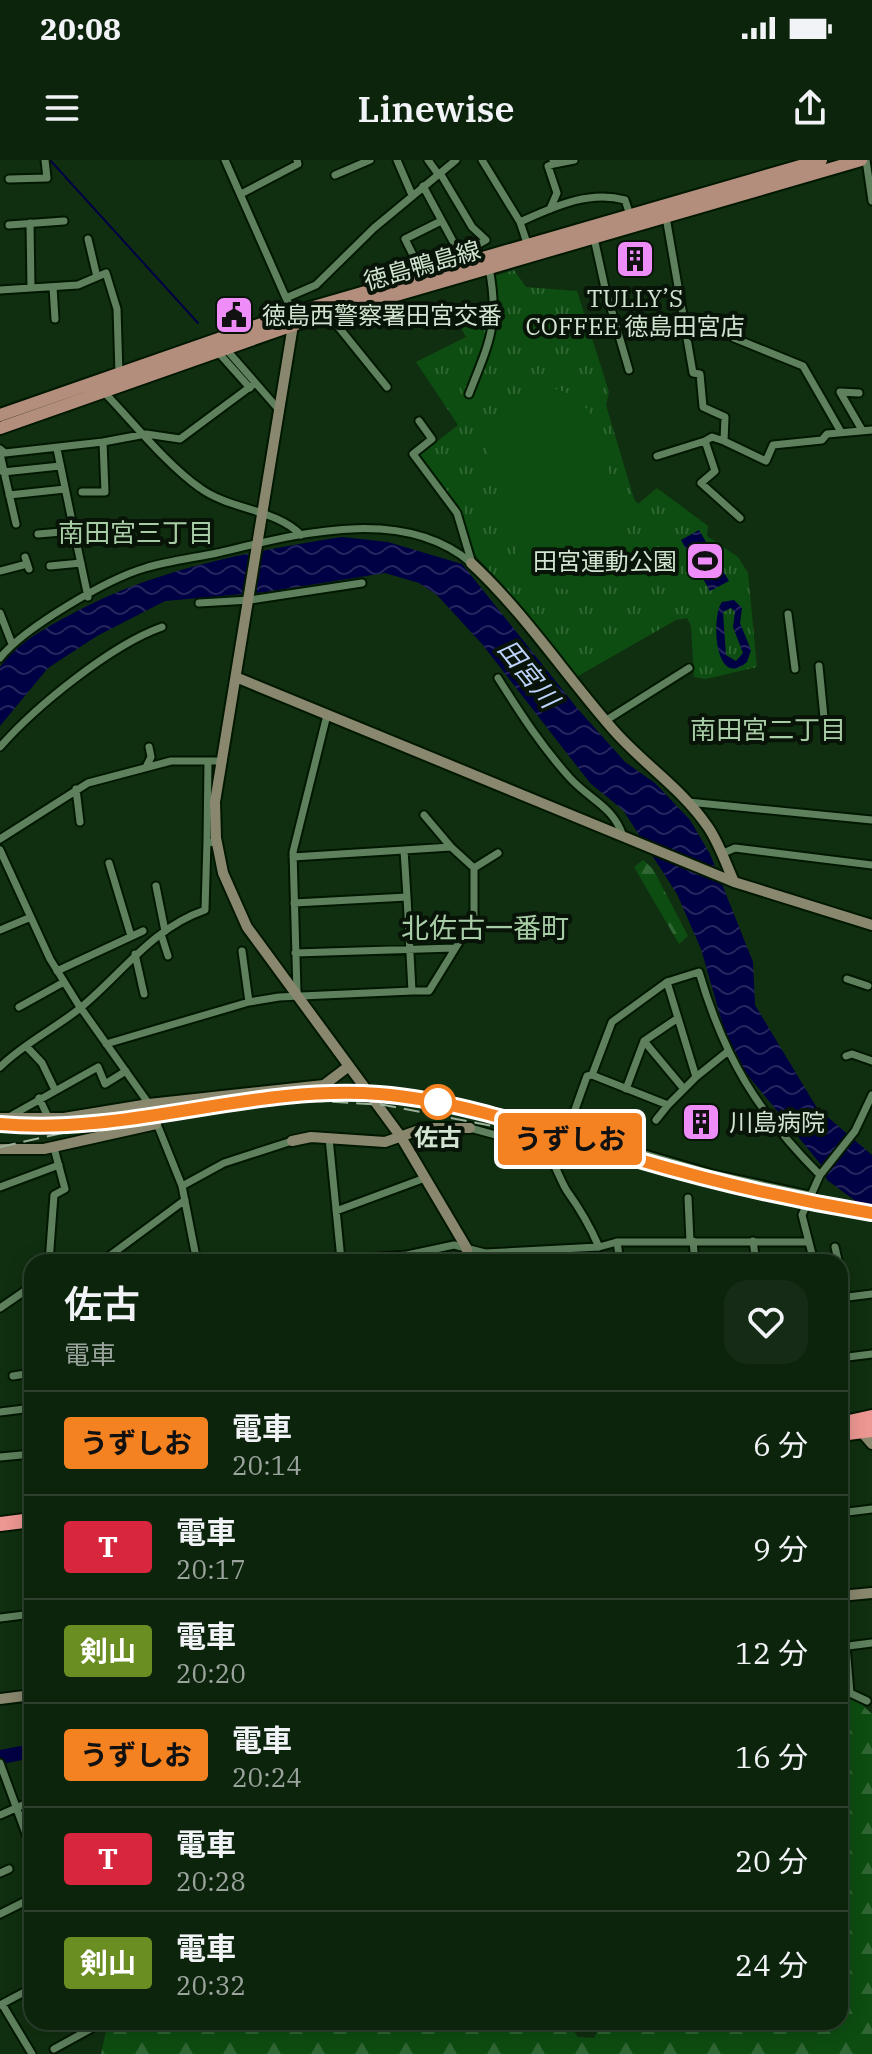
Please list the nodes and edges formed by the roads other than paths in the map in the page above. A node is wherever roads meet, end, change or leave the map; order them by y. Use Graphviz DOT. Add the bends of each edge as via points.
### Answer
graph roads {
  1 [pos="45,160"];
  2 [pos="225,160"];
  3 [pos="297,160"];
  4 [pos="370,160"];
  5 [pos="397,160"];
  6 [pos="428,160"];
  7 [pos="456,160"];
  8 [pos="482,160"];
  9 [pos="574,160"];
  10 [pos="821,160"];
  11 [pos="864,160"];
  12 [pos="554,162"];
  13 [pos="439,173"];
  14 [pos="335,175"];
  15 [pos="9,179"];
  16 [pos="423,186"];
  17 [pos="871,187"];
  18 [pos="241,194"];
  19 [pos="412,195"];
  20 [pos="872,201"];
  21 [pos="550,209"];
  22 [pos="630,215"];
  23 [pos="666,217"];
  24 [pos="64,221"];
  25 [pos="441,221"];
  26 [pos="520,222"];
  27 [pos="30,223"];
  28 [pos="9,225"];
  29 [pos="594,238"];
  30 [pos="88,239"];
  31 [pos="529,250"];
  32 [pos="462,259"];
  33 [pos="489,268"];
  34 [pos="423,275"];
  35 [pos="97,277"];
  36 [pos="53,287"];
  37 [pos="31,288"];
  38 [pos="0,290"];
  39 [pos="286,298"];
  40 [pos="328,314"];
  41 [pos="55,319"];
  42 [pos="294,319"];
  43 [pos="734,338"];
  44 [pos="220,349"];
  45 [pos="629,370"];
  46 [pos="120,378"];
  47 [pos="252,386"];
  48 [pos="387,387"];
  49 [pos="102,391"];
  50 [pos="859,393"];
  51 [pos="469,394"];
  52 [pos="280,411"];
  53 [pos="0,415"];
  54 [pos="419,421"];
  55 [pos="0,428"];
  56 [pos="862,430"];
  57 [pos="872,430"];
  58 [pos="841,432"];
  59 [pos="146,434"];
  60 [pos="705,441"];
  61 [pos="724,441"];
  62 [pos="103,442"];
  63 [pos="57,449"];
  64 [pos="0,452"];
  65 [pos="657,456"];
  66 [pos="60,466"];
  67 [pos="3,472"];
  68 [pos="65,489"];
  69 [pos="82,492"];
  70 [pos="105,492"];
  71 [pos="9,495"];
  72 [pos="107,504"];
  73 [pos="263,515"];
  74 [pos="740,518"];
  75 [pos="16,524"];
  76 [pos="74,531"];
  77 [pos="38,534"];
  78 [pos="301,535"];
  79 [pos="258,546"];
  80 [pos="27,563"];
  81 [pos="81,563"];
  82 [pos="471,563"];
  83 [pos="50,566"];
  84 [pos="0,571"];
  85 [pos="362,583"];
  86 [pos="88,597"];
  87 [pos="250,600"];
  88 [pos="199,603"];
  89 [pos="0,613"];
  90 [pos="788,614"];
  91 [pos="162,627"];
  92 [pos="3,631"];
  93 [pos="12,644"];
  94 [pos="0,658"];
  95 [pos="819,666"];
  96 [pos="689,668"];
  97 [pos="795,669"];
  98 [pos="238,678"];
  99 [pos="498,678"];
  100 [pos="327,715"];
  101 [pos="605,721"];
  102 [pos="825,728"];
  103 [pos="0,747"];
  104 [pos="149,747"];
  105 [pos="208,761"];
  106 [pos="223,761"];
  107 [pos="146,767"];
  108 [pos="212,786"];
  109 [pos="76,789"];
  110 [pos="688,802"];
  111 [pos="424,815"];
  112 [pos="872,820"];
  113 [pos="80,822"];
  114 [pos="625,836"];
  115 [pos="0,839"];
  116 [pos="212,843"];
  117 [pos="451,847"];
  118 [pos="0,850"];
  119 [pos="404,850"];
  120 [pos="498,853"];
  121 [pos="721,854"];
  122 [pos="293,857"];
  123 [pos="109,863"];
  124 [pos="872,865"];
  125 [pos="474,868"];
  126 [pos="729,880"];
  127 [pos="156,886"];
  128 [pos="407,897"];
  129 [pos="294,903"];
  130 [pos="31,917"];
  131 [pos="872,925"];
  132 [pos="0,930"];
  133 [pos="143,931"];
  134 [pos="163,932"];
  135 [pos="131,936"];
  136 [pos="454,948"];
  137 [pos="410,949"];
  138 [pos="242,951"];
  139 [pos="295,953"];
  140 [pos="135,954"];
  141 [pos="168,956"];
  142 [pos="57,971"];
  143 [pos="872,976"];
  144 [pos="847,979"];
  145 [pos="64,982"];
  146 [pos="667,982"];
  147 [pos="870,987"];
  148 [pos="412,991"];
  149 [pos="144,994"];
  150 [pos="297,998"];
  151 [pos="249,1002"];
  152 [pos="19,1007"];
  153 [pos="80,1008"];
  154 [pos="678,1018"];
  155 [pos="644,1041"];
  156 [pos="106,1044"];
  157 [pos="26,1046"];
  158 [pos="727,1052"];
  159 [pos="846,1056"];
  160 [pos="872,1061"];
  161 [pos="349,1066"];
  162 [pos="0,1067"];
  163 [pos="126,1071"];
  164 [pos="592,1075"];
  165 [pos="696,1077"];
  166 [pos="626,1089"];
  167 [pos="684,1089"];
  168 [pos="55,1090"];
  169 [pos="426,1094"];
  170 [pos="872,1095"];
  171 [pos="39,1098"];
  172 [pos="149,1104"];
  173 [pos="668,1105"];
  174 [pos="2,1119"];
  175 [pos="49,1119"];
  176 [pos="656,1120"];
  177 [pos="156,1124"];
  178 [pos="549,1126"];
  179 [pos="470,1128"];
  180 [pos="567,1132"];
  181 [pos="401,1137"];
  182 [pos="329,1138"];
  183 [pos="292,1141"];
  184 [pos="540,1147"];
  185 [pos="54,1148"];
  186 [pos="0,1149"];
  187 [pos="587,1159"];
  188 [pos="59,1165"];
  189 [pos="821,1174"];
  190 [pos="425,1178"];
  191 [pos="182,1186"];
  192 [pos="0,1187"];
  193 [pos="809,1195"];
  194 [pos="688,1198"];
  195 [pos="185,1200"];
  196 [pos="336,1211"];
  197 [pos="692,1241"];
  198 [pos="753,1241"];
  199 [pos="617,1242"];
  200 [pos="809,1242"];
  201 [pos="466,1247"];
  202 [pos="599,1247"];
  203 [pos="835,1247"];
  204 [pos="540,1250"];
  205 [pos="50,1254"];
  206 [pos="112,1254"];
  207 [pos="195,1254"];
  208 [pos="340,1254"];
  209 [pos="412,1254"];
  210 [pos="468,1254"];
  211 [pos="540,1254"];
  212 [pos="619,1254"];
  213 [pos="694,1254"];
  214 [pos="755,1254"];
  215 [pos="812,1254"];
  216 [pos="836,1254"];
  217 [pos="24,1292"];
  218 [pos="872,1294"];
  219 [pos="848,1297"];
  220 [pos="0,1308"];
  221 [pos="872,1354"];
  222 [pos="848,1357"];
  223 [pos="24,1374"];
  224 [pos="13,1376"];
  225 [pos="24,1409"];
  226 [pos="0,1412"];
  227 [pos="872,1417"];
  228 [pos="857,1427"];
  229 [pos="872,1444"];
  230 [pos="24,1455"];
  231 [pos="0,1457"];
  232 [pos="872,1509"];
  233 [pos="848,1512"];
  234 [pos="24,1521"];
  235 [pos="0,1524"];
  236 [pos="24,1531"];
  237 [pos="0,1534"];
  238 [pos="872,1593"];
  239 [pos="848,1595"];
  240 [pos="24,1615"];
  241 [pos="0,1618"];
  242 [pos="872,1643"];
  243 [pos="848,1645"];
  244 [pos="848,1680"];
  245 [pos="24,1696"];
  246 [pos="0,1699"];
  247 [pos="867,1701"];
  248 [pos="0,1763"];
  249 [pos="24,1804"];
  250 [pos="16,1808"];
  251 [pos="0,1815"];
  252 [pos="24,1829"];
  253 [pos="24,1902"];
  254 [pos="0,1914"];
  255 [pos="24,1992"];
  256 [pos="1,2004"];
  257 [pos="89,2030"];
  258 [pos="54,2049"];
  259 [pos="29,2053"];
  1 -- 15 [label="street" via="47,178"];
  2 -- 18 [label="street"];
  3 -- 18 [label="street"];
  4 -- 14 [label="street"];
  5 -- 19 [label="street"];
  6 -- 13 [label="street"];
  7 -- 13 [label="street"];
  8 -- 26 [label="street"];
  9 -- 12 [label="street"];
  10 -- 22 [label="main road, 徳島鴨島線"];
  11 -- 17 [label="street"];
  11 -- 23 [label="main road, 徳島鴨島線"];
  12 -- 21 [label="street" via="548,166 557,193"];
  13 -- 16 [label="street"];
  13 -- 32 [label="street" via="486,240"];
  16 -- 19 [label="street"];
  16 -- 25 [label="street"];
  17 -- 20 [label="street"];
  18 -- 39 [label="street"];
  19 -- 39 [label="street" via="316,285"];
  21 -- 22 [label="street" via="597,195 625,200"];
  21 -- 26 [label="street"];
  22 -- 31 [label="main road, 徳島鴨島線"];
  23 -- 29 [label="main road, 徳島鴨島線"];
  23 -- 61 [label="street" via="693,373 700,374 703,407 725,417"];
  24 -- 27 [label="street"];
  25 -- 32 [label="street"];
  25 -- 34 [label="street" via="405,239"];
  26 -- 31 [label="street"];
  27 -- 28 [label="street"];
  27 -- 37 [label="street"];
  29 -- 31 [label="main road, 徳島鴨島線"];
  29 -- 45 [label="street"];
  30 -- 35 [label="street"];
  31 -- 32 [label="main road, 徳島鴨島線"];
  31 -- 33 [label="main road, 徳島鴨島線"];
  32 -- 34 [label="main road, 徳島鴨島線"];
  33 -- 40 [label="main road, 徳島鴨島線"];
  33 -- 51 [label="street" via="494,326"];
  34 -- 42 [label="main road, 徳島鴨島線"];
  35 -- 36 [label="street"];
  35 -- 46 [label="street" via="106,273 117,309"];
  36 -- 37 [label="street"];
  36 -- 41 [label="street"];
  37 -- 38 [label="street"];
  39 -- 42 [label="street"];
  40 -- 42 [label="main road, 徳島鴨島線"];
  40 -- 48 [label="street"];
  42 -- 44 [label="main road, 徳島鴨島線"];
  42 -- 46 [label="main road, 徳島鴨島線"];
  42 -- 52 [label="street"];
  43 -- 58 [label="street" via="803,366"];
  44 -- 46 [label="main road, 徳島鴨島線"];
  44 -- 47 [label="street"];
  46 -- 49 [label="main road, 徳島鴨島線"];
  46 -- 53 [label="main road, 徳島鴨島線"];
  47 -- 52 [label="street"];
  47 -- 59 [label="street" via="180,439"];
  49 -- 55 [label="main road, 徳島鴨島線"];
  49 -- 59 [label="street"];
  50 -- 56 [label="street" via="840,392"];
  52 -- 73 [label="street"];
  54 -- 82 [label="street" via="432,439 413,454 457,513"];
  56 -- 57 [label="street"];
  56 -- 58 [label="street"];
  58 -- 61 [label="street" via="822,440 773,445 766,461"];
  59 -- 62 [label="street"];
  59 -- 73 [label="street" via="199,488"];
  60 -- 61 [label="street"];
  60 -- 65 [label="street"];
  60 -- 74 [label="street" via="715,471 701,483"];
  62 -- 63 [label="street"];
  62 -- 70 [label="street"];
  63 -- 64 [label="street"];
  63 -- 66 [label="street"];
  64 -- 67 [label="street"];
  66 -- 67 [label="street"];
  66 -- 68 [label="street"];
  67 -- 71 [label="street"];
  68 -- 71 [label="street"];
  68 -- 76 [label="street"];
  69 -- 70 [label="street"];
  70 -- 72 [label="street"];
  71 -- 75 [label="street"];
  73 -- 78 [label="street"];
  73 -- 79 [label="street"];
  76 -- 77 [label="street"];
  76 -- 81 [label="street"];
  78 -- 79 [label="street"];
  78 -- 82 [label="street" via="367,528 403,533 463,555"];
  79 -- 86 [label="street" via="144,568"];
  79 -- 87 [label="street"];
  80 -- 84 [label="street"];
  81 -- 83 [label="street"];
  81 -- 86 [label="street"];
  82 -- 101 [label="street" via="515,607"];
  85 -- 87 [label="street"];
  86 -- 93 [label="street"];
  87 -- 88 [label="street"];
  87 -- 98 [label="street"];
  89 -- 92 [label="street"];
  90 -- 97 [label="street"];
  91 -- 103 [label="street" via="80,677 21,723"];
  92 -- 93 [label="street"];
  93 -- 94 [label="street"];
  95 -- 102 [label="street"];
  96 -- 101 [label="street"];
  98 -- 100 [label="street"];
  98 -- 106 [label="street"];
  99 -- 114 [label="street" via="572,781 617,818"];
  100 -- 114 [label="street"];
  100 -- 122 [label="street"];
  101 -- 110 [label="street"];
  104 -- 107 [label="street"];
  105 -- 106 [label="street"];
  105 -- 107 [label="street"];
  105 -- 108 [label="street"];
  106 -- 108 [label="street"];
  107 -- 109 [label="street"];
  108 -- 116 [label="street"];
  109 -- 113 [label="street"];
  109 -- 115 [label="street"];
  110 -- 112 [label="street"];
  110 -- 121 [label="street" via="708,826"];
  111 -- 117 [label="street"];
  114 -- 126 [label="street"];
  116 -- 134 [label="street" via="205,910"];
  116 -- 150 [label="street" via="233,900"];
  117 -- 119 [label="street"];
  117 -- 125 [label="street"];
  118 -- 130 [label="street"];
  119 -- 122 [label="street"];
  119 -- 128 [label="street"];
  120 -- 125 [label="street"];
  121 -- 124 [label="street" via="735,848"];
  121 -- 126 [label="street"];
  122 -- 129 [label="street"];
  123 -- 135 [label="street"];
  125 -- 136 [label="street" via="474,918"];
  126 -- 131 [label="street"];
  127 -- 134 [label="street"];
  128 -- 129 [label="street"];
  128 -- 137 [label="street"];
  129 -- 139 [label="street"];
  130 -- 132 [label="street"];
  130 -- 142 [label="street"];
  133 -- 135 [label="street"];
  134 -- 140 [label="street"];
  134 -- 141 [label="street"];
  135 -- 142 [label="street"];
  136 -- 137 [label="street"];
  136 -- 148 [label="street" via="429,991"];
  137 -- 139 [label="street"];
  137 -- 148 [label="street"];
  138 -- 151 [label="street"];
  139 -- 150 [label="street"];
  140 -- 149 [label="street"];
  140 -- 153 [label="street"];
  142 -- 145 [label="street"];
  143 -- 147 [label="street"];
  144 -- 147 [label="street"];
  145 -- 152 [label="street"];
  145 -- 153 [label="street"];
  146 -- 154 [label="street"];
  146 -- 158 [label="street" via="699,972"];
  146 -- 164 [label="street" via="610,1024"];
  148 -- 150 [label="street"];
  150 -- 151 [label="street"];
  150 -- 161 [label="street"];
  151 -- 156 [label="street"];
  153 -- 156 [label="street"];
  153 -- 157 [label="street"];
  154 -- 155 [label="street"];
  154 -- 165 [label="street"];
  155 -- 166 [label="street"];
  155 -- 167 [label="street"];
  156 -- 163 [label="street"];
  157 -- 162 [label="street"];
  157 -- 168 [label="street" via="42,1063"];
  158 -- 165 [label="street"];
  158 -- 189 [label="street" via="786,1140"];
  159 -- 160 [label="street"];
  161 -- 172 [label="street" via="324,1085"];
  161 -- 181 [label="street"];
  163 -- 168 [label="street" via="105,1084 98,1067"];
  163 -- 172 [label="street"];
  164 -- 166 [label="street"];
  164 -- 180 [label="street" via="584,1081"];
  165 -- 167 [label="street"];
  166 -- 173 [label="street"];
  167 -- 173 [label="street"];
  168 -- 171 [label="street"];
  169 -- 178 [label="street"];
  170 -- 189 [label="street" via="848,1142"];
  171 -- 174 [label="street"];
  171 -- 175 [label="street"];
  172 -- 175 [label="street"];
  172 -- 177 [label="street"];
  173 -- 176 [label="street"];
  174 -- 175 [label="street"];
  177 -- 185 [label="street"];
  177 -- 191 [label="street"];
  178 -- 180 [label="street"];
  178 -- 184 [label="street"];
  179 -- 181 [label="street" via="425,1128"];
  179 -- 184 [label="street"];
  180 -- 193 [label="street"];
  181 -- 182 [label="street" via="385,1142"];
  181 -- 190 [label="street"];
  182 -- 183 [label="street"];
  182 -- 196 [label="street"];
  183 -- 191 [label="street" via="224,1163"];
  184 -- 187 [label="street"];
  184 -- 202 [label="street" via="550,1153"];
  185 -- 186 [label="street"];
  185 -- 188 [label="street"];
  188 -- 192 [label="street"];
  188 -- 205 [label="street" via="65,1189 54,1195"];
  189 -- 193 [label="street"];
  190 -- 196 [label="street"];
  190 -- 201 [label="street"];
  191 -- 195 [label="street"];
  193 -- 200 [label="street" via="802,1215"];
  194 -- 197 [label="street"];
  195 -- 206 [label="street"];
  195 -- 207 [label="street"];
  196 -- 208 [label="street"];
  197 -- 198 [label="street"];
  197 -- 199 [label="street"];
  197 -- 213 [label="street"];
  198 -- 200 [label="street"];
  198 -- 214 [label="street"];
  199 -- 202 [label="street"];
  199 -- 212 [label="street"];
  200 -- 215 [label="street"];
  201 -- 204 [label="street" via="485,1253"];
  201 -- 209 [label="street"];
  201 -- 210 [label="street"];
  202 -- 204 [label="street"];
  203 -- 216 [label="street"];
  204 -- 211 [label="street"];
  217 -- 220 [label="street"];
  218 -- 219 [label="street"];
  221 -- 222 [label="street"];
  223 -- 224 [label="street"];
  225 -- 226 [label="street"];
  227 -- 228 [label="highway"];
  228 -- 229 [label="street"];
  230 -- 231 [label="street"];
  232 -- 233 [label="street"];
  234 -- 235 [label="highway"];
  236 -- 237 [label="highway"];
  238 -- 239 [label="street"];
  240 -- 241 [label="street"];
  242 -- 243 [label="street"];
  244 -- 247 [label="street" via="850,1693"];
  245 -- 246 [label="street"];
  248 -- 250 [label="street"];
  249 -- 250 [label="street"];
  250 -- 251 [label="street"];
  250 -- 252 [label="street"];
  253 -- 254 [label="street"];
  255 -- 256 [label="street"];
  256 -- 259 [label="street"];
  257 -- 258 [label="street"];
}
